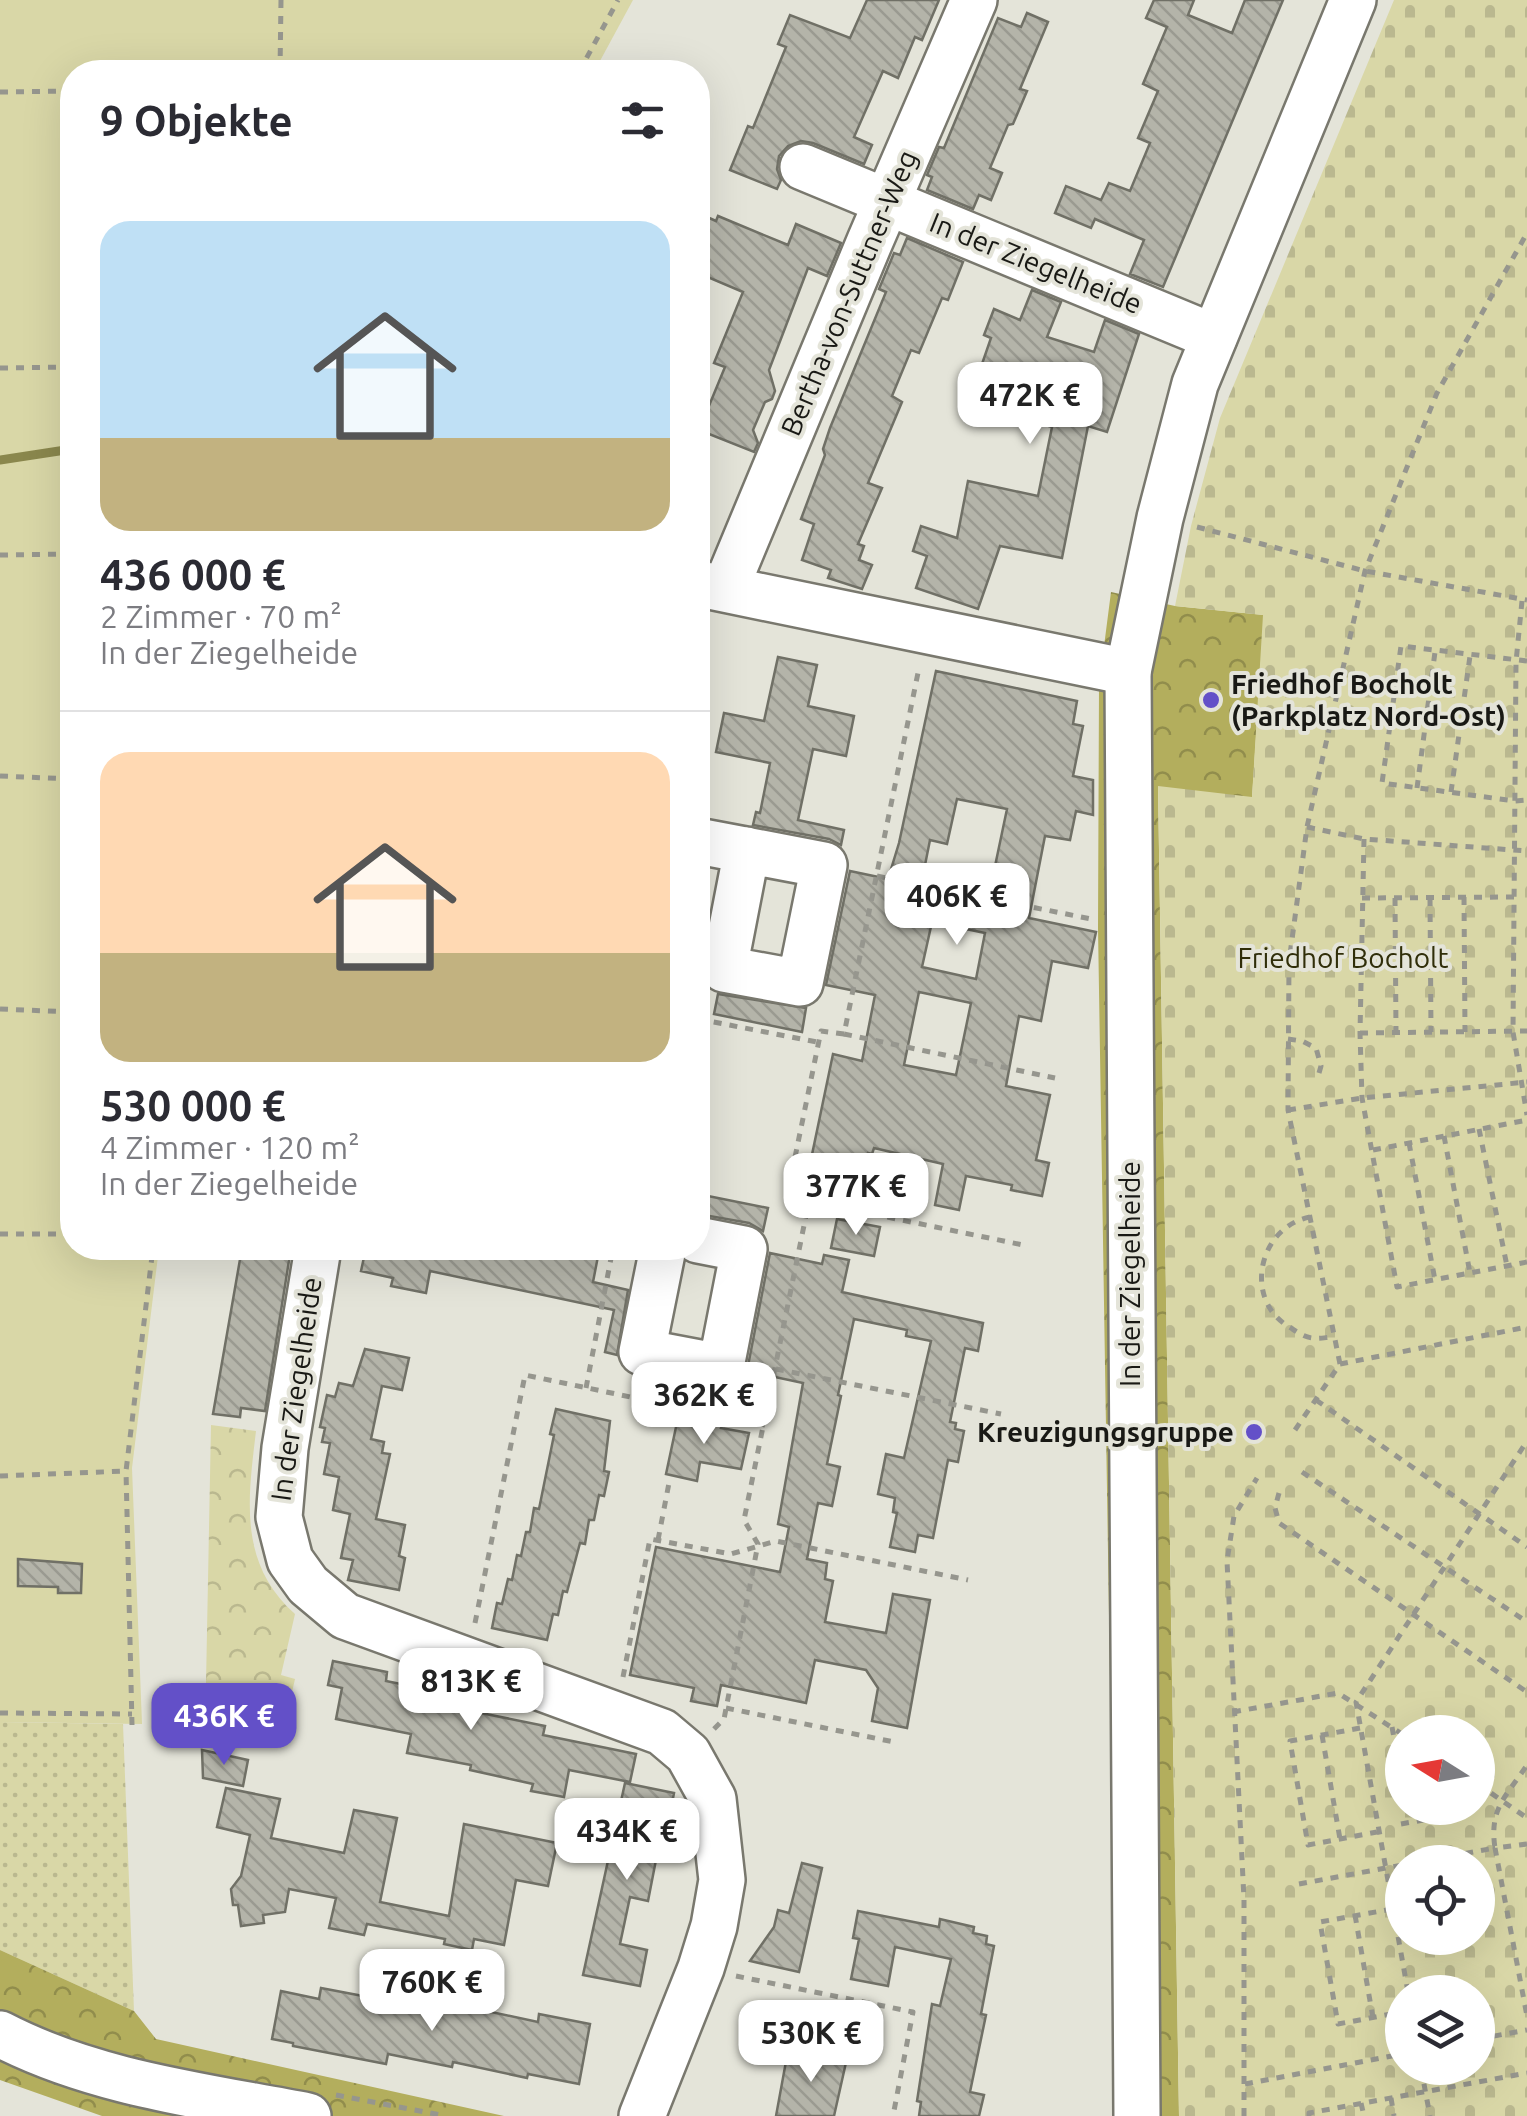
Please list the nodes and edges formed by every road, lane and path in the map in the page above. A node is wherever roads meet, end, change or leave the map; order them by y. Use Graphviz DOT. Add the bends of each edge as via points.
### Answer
graph roads {
  1 [pos="281,0"];
  2 [pos="618,0"];
  3 [pos="974,0"];
  4 [pos="1352,0"];
  5 [pos="280,60"];
  6 [pos="586,60"];
  7 [pos="60,91"];
  8 [pos="0,92"];
  9 [pos="803,167"];
  10 [pos="888,202"];
  11 [pos="1527,233"];
  12 [pos="1214,337"];
  13 [pos="60,367"];
  14 [pos="0,368"];
  15 [pos="1160,518"];
  16 [pos="60,554"];
  17 [pos="0,555"];
  18 [pos="1365,571"];
  19 [pos="712,585"];
  20 [pos="1524,601"];
  21 [pos="927,630"];
  22 [pos="1436,651"];
  23 [pos="1470,655"];
  24 [pos="1527,661"];
  25 [pos="1516,662"];
  26 [pos="1128,672"];
  27 [pos="0,776"];
  28 [pos="60,779"];
  29 [pos="1416,788"];
  30 [pos="1451,792"];
  31 [pos="1527,800"];
  32 [pos="1515,801"];
  33 [pos="1307,827"];
  34 [pos="1364,838"];
  35 [pos="710,842"];
  36 [pos="747,850"];
  37 [pos="1515,851"];
  38 [pos="1527,851"];
  39 [pos="877,876"];
  40 [pos="1362,898"];
  41 [pos="1395,898"];
  42 [pos="1430,898"];
  43 [pos="1464,898"];
  44 [pos="1514,898"];
  45 [pos="1527,913"];
  46 [pos="1514,915"];
  47 [pos="1091,919"];
  48 [pos="0,1010"];
  49 [pos="60,1012"];
  50 [pos="710,1021"];
  51 [pos="1527,1030"];
  52 [pos="1396,1032"];
  53 [pos="1431,1032"];
  54 [pos="1464,1032"];
  55 [pos="1514,1032"];
  56 [pos="1360,1033"];
  57 [pos="844,1034"];
  58 [pos="1288,1039"];
  59 [pos="818,1043"];
  60 [pos="1319,1072"];
  61 [pos="1055,1078"];
  62 [pos="1524,1082"];
  63 [pos="1362,1098"];
  64 [pos="1288,1110"];
  65 [pos="1527,1118"];
  66 [pos="1479,1129"];
  67 [pos="1444,1136"];
  68 [pos="1409,1143"];
  69 [pos="1373,1150"];
  70 [pos="808,1201"];
  71 [pos="1310,1217"];
  72 [pos="0,1234"];
  73 [pos="60,1234"];
  74 [pos="710,1242"];
  75 [pos="1023,1245"];
  76 [pos="151,1260"];
  77 [pos="316,1260"];
  78 [pos="611,1260"];
  79 [pos="661,1260"];
  80 [pos="1527,1262"];
  81 [pos="1507,1266"];
  82 [pos="1470,1273"];
  83 [pos="1435,1280"];
  84 [pos="1527,1327"];
  85 [pos="1335,1337"];
  86 [pos="1340,1364"];
  87 [pos="776,1369"];
  88 [pos="586,1388"];
  89 [pos="1316,1400"];
  90 [pos="1001,1414"];
  91 [pos="764,1425"];
  92 [pos="1295,1430"];
  93 [pos="1527,1441"];
  94 [pos="126,1471"];
  95 [pos="1302,1472"];
  96 [pos="0,1476"];
  97 [pos="1257,1478"];
  98 [pos="669,1482"];
  99 [pos="1279,1493"];
  100 [pos="1478,1513"];
  101 [pos="658,1540"];
  102 [pos="758,1544"];
  103 [pos="1527,1547"];
  104 [pos="1443,1566"];
  105 [pos="968,1580"];
  106 [pos="1411,1614"];
  107 [pos="1527,1622"];
  108 [pos="468,1662"];
  109 [pos="1527,1692"];
  110 [pos="1356,1702"];
  111 [pos="726,1708"];
  112 [pos="1233,1712"];
  113 [pos="0,1713"];
  114 [pos="132,1714"];
  115 [pos="616,1715"];
  116 [pos="1385,1721"];
  117 [pos="132,1725"];
  118 [pos="1360,1728"];
  119 [pos="1322,1735"];
  120 [pos="894,1742"];
  121 [pos="688,1754"];
  122 [pos="1527,1765"];
  123 [pos="1495,1796"];
  124 [pos="1503,1802"];
  125 [pos="1527,1818"];
  126 [pos="1379,1832"];
  127 [pos="1340,1839"];
  128 [pos="1527,1844"];
  129 [pos="1495,1845"];
  130 [pos="1495,1848"];
  131 [pos="1385,1868"];
  132 [pos="1299,1884"];
  133 [pos="1385,1909"];
  134 [pos="1355,1915"];
  135 [pos="700,1968"];
  136 [pos="1385,2016"];
  137 [pos="1527,2016"];
  138 [pos="1374,2018"];
  139 [pos="1527,2030"];
  140 [pos="0,2034"];
  141 [pos="1495,2037"];
  142 [pos="1385,2057"];
  143 [pos="1527,2073"];
  144 [pos="1245,2084"];
  145 [pos="1424,2085"];
  146 [pos="1425,2092"];
  147 [pos="1391,2098"];
  148 [pos="1362,2103"];
  149 [pos="1334,2112"];
  150 [pos="308,2116"];
  151 [pos="642,2116"];
  152 [pos="893,2116"];
  153 [pos="1137,2116"];
  154 [pos="1244,2116"];
  155 [pos="1309,2116"];
  156 [pos="1364,2116"];
  157 [pos="1394,2116"];
  158 [pos="1430,2116"];
  1 -- 5 [label="path"];
  2 -- 6 [label="path"];
  3 -- 10 [label="street, Bertha-von-Suttner-Weg"];
  4 -- 12 [label="street, In der Ziegelheide"];
  7 -- 8 [label="path"];
  9 -- 10 [label="street, In der Ziegelheide"];
  10 -- 12 [label="street, In der Ziegelheide"];
  10 -- 19 [label="street, Bertha-von-Suttner-Weg"];
  11 -- 18 [label="path" via="1437,394"];
  12 -- 15 [label="street, In der Ziegelheide" via="1179,436"];
  13 -- 14 [label="path"];
  15 -- 18 [label="path"];
  15 -- 26 [label="street, In der Ziegelheide"];
  16 -- 17 [label="path"];
  18 -- 20 [label="path"];
  18 -- 33 [label="path"];
  19 -- 21 [label="street"];
  20 -- 25 [label="path"];
  21 -- 26 [label="street"];
  21 -- 39 [label="path"];
  22 -- 23 [label="path"];
  22 -- 29 [label="path"];
  22 -- 29 [label="path" via="1401,646 1382,783"];
  23 -- 25 [label="path"];
  23 -- 30 [label="path"];
  24 -- 25 [label="path"];
  25 -- 32 [label="path"];
  26 -- 153 [label="street, In der Ziegelheide"];
  27 -- 28 [label="path"];
  29 -- 30 [label="path"];
  30 -- 32 [label="path"];
  31 -- 32 [label="path"];
  32 -- 37 [label="path"];
  33 -- 34 [label="path"];
  33 -- 58 [label="path" via="1288,962"];
  34 -- 37 [label="path"];
  34 -- 40 [label="path"];
  35 -- 36 [label="street"];
  37 -- 38 [label="path"];
  37 -- 44 [label="path"];
  39 -- 47 [label="path"];
  39 -- 57 [label="path"];
  40 -- 41 [label="path"];
  40 -- 56 [label="path"];
  41 -- 42 [label="path"];
  41 -- 52 [label="path"];
  42 -- 43 [label="path"];
  42 -- 53 [label="path"];
  43 -- 44 [label="path"];
  43 -- 54 [label="path"];
  44 -- 46 [label="path"];
  45 -- 46 [label="path"];
  46 -- 55 [label="path"];
  48 -- 49 [label="path"];
  50 -- 59 [label="path"];
  51 -- 55 [label="path"];
  52 -- 53 [label="path"];
  52 -- 56 [label="path"];
  53 -- 54 [label="path"];
  54 -- 55 [label="path"];
  55 -- 62 [label="path"];
  56 -- 63 [label="path"];
  57 -- 59 [label="path" via="821,1031"];
  57 -- 61 [label="path"];
  58 -- 60 [label="path" via="1316,1048"];
  58 -- 64 [label="path"];
  59 -- 70 [label="path" via="787,1196"];
  62 -- 63 [label="path"];
  62 -- 65 [label="path"];
  63 -- 64 [label="path"];
  63 -- 69 [label="path"];
  64 -- 71 [label="path"];
  65 -- 66 [label="path"];
  66 -- 67 [label="path"];
  66 -- 81 [label="path"];
  67 -- 68 [label="path"];
  67 -- 82 [label="path"];
  68 -- 69 [label="path"];
  68 -- 83 [label="path"];
  69 -- 83 [label="path" via="1397,1287"];
  70 -- 75 [label="path"];
  70 -- 87 [label="path"];
  71 -- 85 [label="path"];
  71 -- 85 [label="path" via="1294,1220 1269,1246 1260,1272 1265,1301 1280,1322 1308,1338"];
  72 -- 73 [label="path"];
  74 -- 79 [label="street" via="744,1249 721,1368 642,1352"];
  76 -- 94 [label="path"];
  77 -- 108 [label="street, In der Ziegelheide" via="283,1465 279,1516 290,1560 345,1616"];
  78 -- 88 [label="path"];
  80 -- 81 [label="path"];
  81 -- 82 [label="path"];
  82 -- 83 [label="path"];
  84 -- 86 [label="path"];
  85 -- 86 [label="path"];
  86 -- 89 [label="path"];
  87 -- 90 [label="path"];
  87 -- 91 [label="path"];
  88 -- 91 [label="path"];
  88 -- 108 [label="path" via="525,1375"];
  89 -- 92 [label="path"];
  89 -- 100 [label="path"];
  91 -- 102 [label="path" via="744,1520"];
  93 -- 100 [label="path"];
  94 -- 96 [label="path"];
  94 -- 114 [label="path"];
  95 -- 104 [label="path"];
  97 -- 112 [label="path" via="1234,1516 1227,1561"];
  98 -- 101 [label="path"];
  99 -- 106 [label="path" via="1279,1524"];
  100 -- 103 [label="path"];
  100 -- 104 [label="path"];
  101 -- 102 [label="path" via="731,1554"];
  101 -- 115 [label="path" via="650,1539"];
  102 -- 105 [label="path" via="776,1541"];
  102 -- 111 [label="path"];
  104 -- 106 [label="path"];
  104 -- 107 [label="path"];
  106 -- 109 [label="path"];
  106 -- 110 [label="path"];
  108 -- 115 [label="street, In der Ziegelheide"];
  110 -- 112 [label="path" via="1338,1694"];
  110 -- 116 [label="path"];
  110 -- 118 [label="path"];
  111 -- 120 [label="path"];
  111 -- 121 [label="path" via="724,1719"];
  112 -- 144 [label="path"];
  113 -- 114 [label="path"];
  114 -- 117 [label="path"];
  115 -- 121 [label="street, In der Ziegelheide" via="662,1732"];
  118 -- 119 [label="path"];
  118 -- 126 [label="path"];
  119 -- 127 [label="path"];
  119 -- 127 [label="path" via="1290,1742 1308,1845"];
  121 -- 135 [label="street, In der Ziegelheide" via="713,1800 722,1880"];
  122 -- 124 [label="path"];
  123 -- 124 [label="path"];
  124 -- 125 [label="path"];
  124 -- 129 [label="path" via="1492,1822"];
  126 -- 127 [label="path"];
  126 -- 131 [label="path"];
  128 -- 130 [label="path"];
  130 -- 137 [label="path"];
  131 -- 132 [label="path"];
  133 -- 134 [label="path"];
  134 -- 138 [label="path"];
  134 -- 138 [label="path" via="1320,1922 1338,2024"];
  135 -- 151 [label="street, In der Ziegelheide"];
  135 -- 152 [label="path" via="913,2012"];
  136 -- 138 [label="path"];
  139 -- 141 [label="path"];
  140 -- 150 [label="street" via="79,2067"];
  142 -- 144 [label="path"];
  143 -- 146 [label="path"];
  144 -- 154 [label="path"];
  145 -- 146 [label="path"];
  146 -- 147 [label="path"];
  146 -- 158 [label="path"];
  147 -- 148 [label="path"];
  147 -- 157 [label="path"];
  148 -- 149 [label="path"];
  148 -- 156 [label="path"];
  149 -- 155 [label="path"];
}
